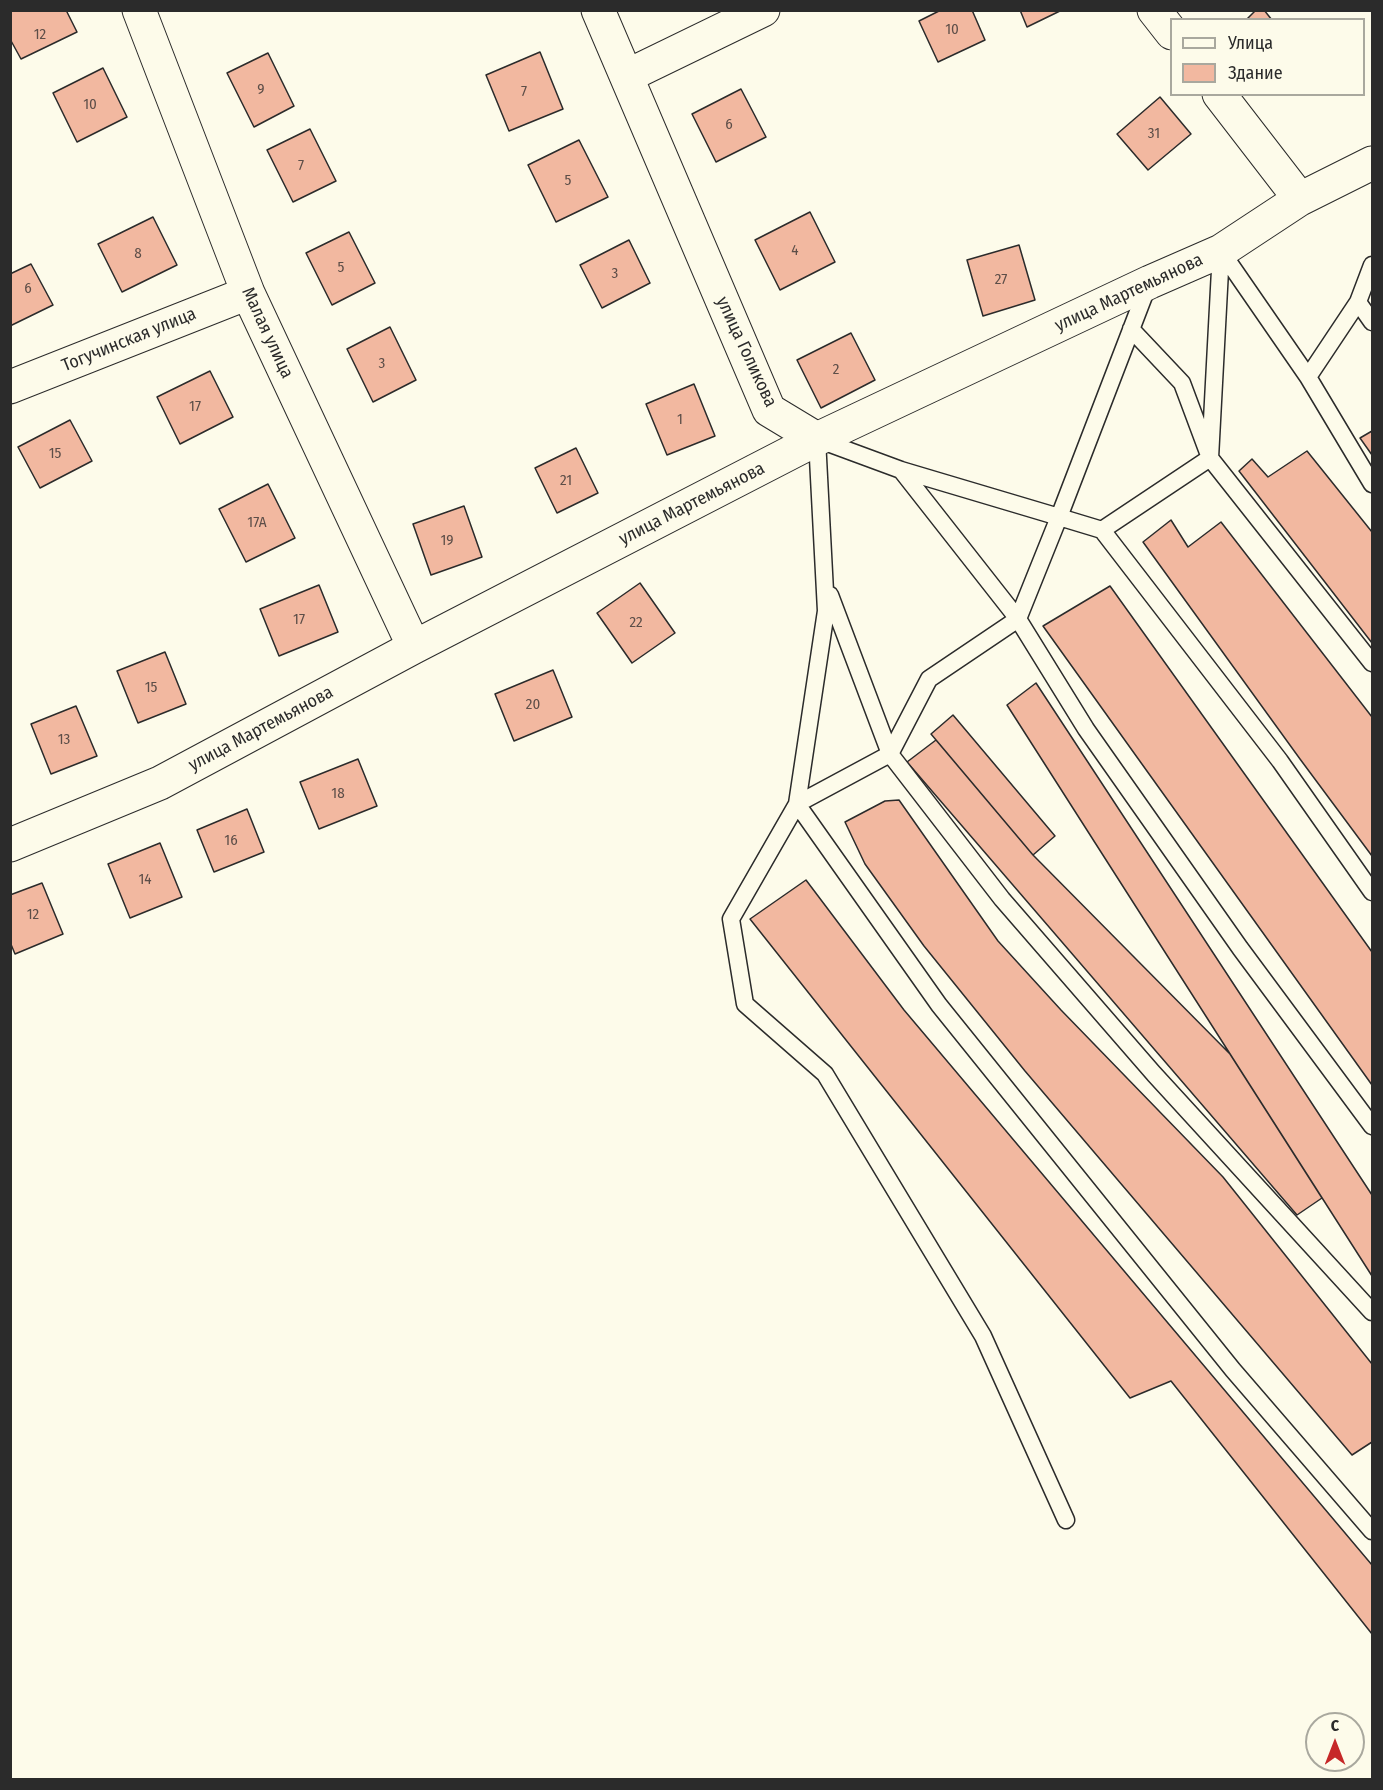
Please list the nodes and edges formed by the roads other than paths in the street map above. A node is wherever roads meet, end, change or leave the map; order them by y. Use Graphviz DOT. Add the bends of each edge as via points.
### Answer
graph roads {
  1 [pos="139,10"];
  2 [pos="598,10"];
  3 [pos="763,10"];
  4 [pos="1154,10"];
  5 [pos="1170,30"];
  6 [pos="627,76"];
  7 [pos="1221,96"];
  8 [pos="1372,163"];
  9 [pos="1300,199"];
  10 [pos="1221,251"];
  11 [pos="1372,265"];
  12 [pos="1149,282"];
  13 [pos="248,293"];
  14 [pos="1358,302"];
  15 [pos="1372,322"];
  16 [pos="1131,329"];
  17 [pos="1308,377"];
  18 [pos="10,387"];
  19 [pos="817,439"];
  20 [pos="1210,458"];
  21 [pos="901,470"];
  22 [pos="1372,484"];
  23 [pos="1059,517"];
  24 [pos="1102,530"];
  25 [pos="825,580"];
  26 [pos="1018,619"];
  27 [pos="414,647"];
  28 [pos="1372,663"];
  29 [pos="890,754"];
  30 [pos="797,804"];
  31 [pos="10,845"];
  32 [pos="1372,892"];
  33 [pos="1372,1126"];
  34 [pos="1372,1312"];
  35 [pos="1066,1520"];
  36 [pos="1372,1531"];
  1 -- 13 [label="street, Малая улица"];
  2 -- 6 [label="street, улица Голикова"];
  3 -- 6 [label="street"];
  4 -- 5 [label="street"];
  6 -- 19 [label="street, улица Голикова" via="769,410"];
  7 -- 9 [label="street"];
  8 -- 9 [label="street, улица Мартемьянова"];
  9 -- 10 [label="street, улица Мартемьянова"];
  10 -- 12 [label="street, улица Мартемьянова"];
  10 -- 17 [label="lane"];
  10 -- 20 [label="lane"];
  11 -- 14 [label="lane"];
  12 -- 16 [label="lane"];
  12 -- 19 [label="street, улица Мартемьянова"];
  13 -- 18 [label="street, Тогучинская улица"];
  13 -- 27 [label="street, Малая улица"];
  14 -- 15 [label="lane"];
  14 -- 17 [label="lane"];
  16 -- 20 [label="lane" via="1182,383"];
  16 -- 23 [label="lane"];
  17 -- 22 [label="lane"];
  19 -- 21 [label="lane, улица Голикова"];
  19 -- 25 [label="lane"];
  19 -- 27 [label="street, улица Мартемьянова"];
  20 -- 24 [label="lane"];
  20 -- 28 [label="lane"];
  21 -- 23 [label="lane, улица Голикова"];
  21 -- 26 [label="lane"];
  23 -- 24 [label="lane, улица Голикова"];
  23 -- 26 [label="lane"];
  24 -- 32 [label="lane" via="1280,761"];
  25 -- 29 [label="lane"];
  25 -- 30 [label="lane" via="826,611"];
  26 -- 29 [label="lane" via="929,679"];
  26 -- 33 [label="lane" via="1086,729 1240,948"];
  27 -- 31 [label="street, улица Мартемьянова" via="160,783"];
  29 -- 30 [label="lane"];
  29 -- 34 [label="lane" via="1017,916 1154,1074"];
  30 -- 35 [label="lane" via="731,920 745,1004 825,1074 983,1336"];
  30 -- 36 [label="lane" via="939,1005 1233,1371"];
}
